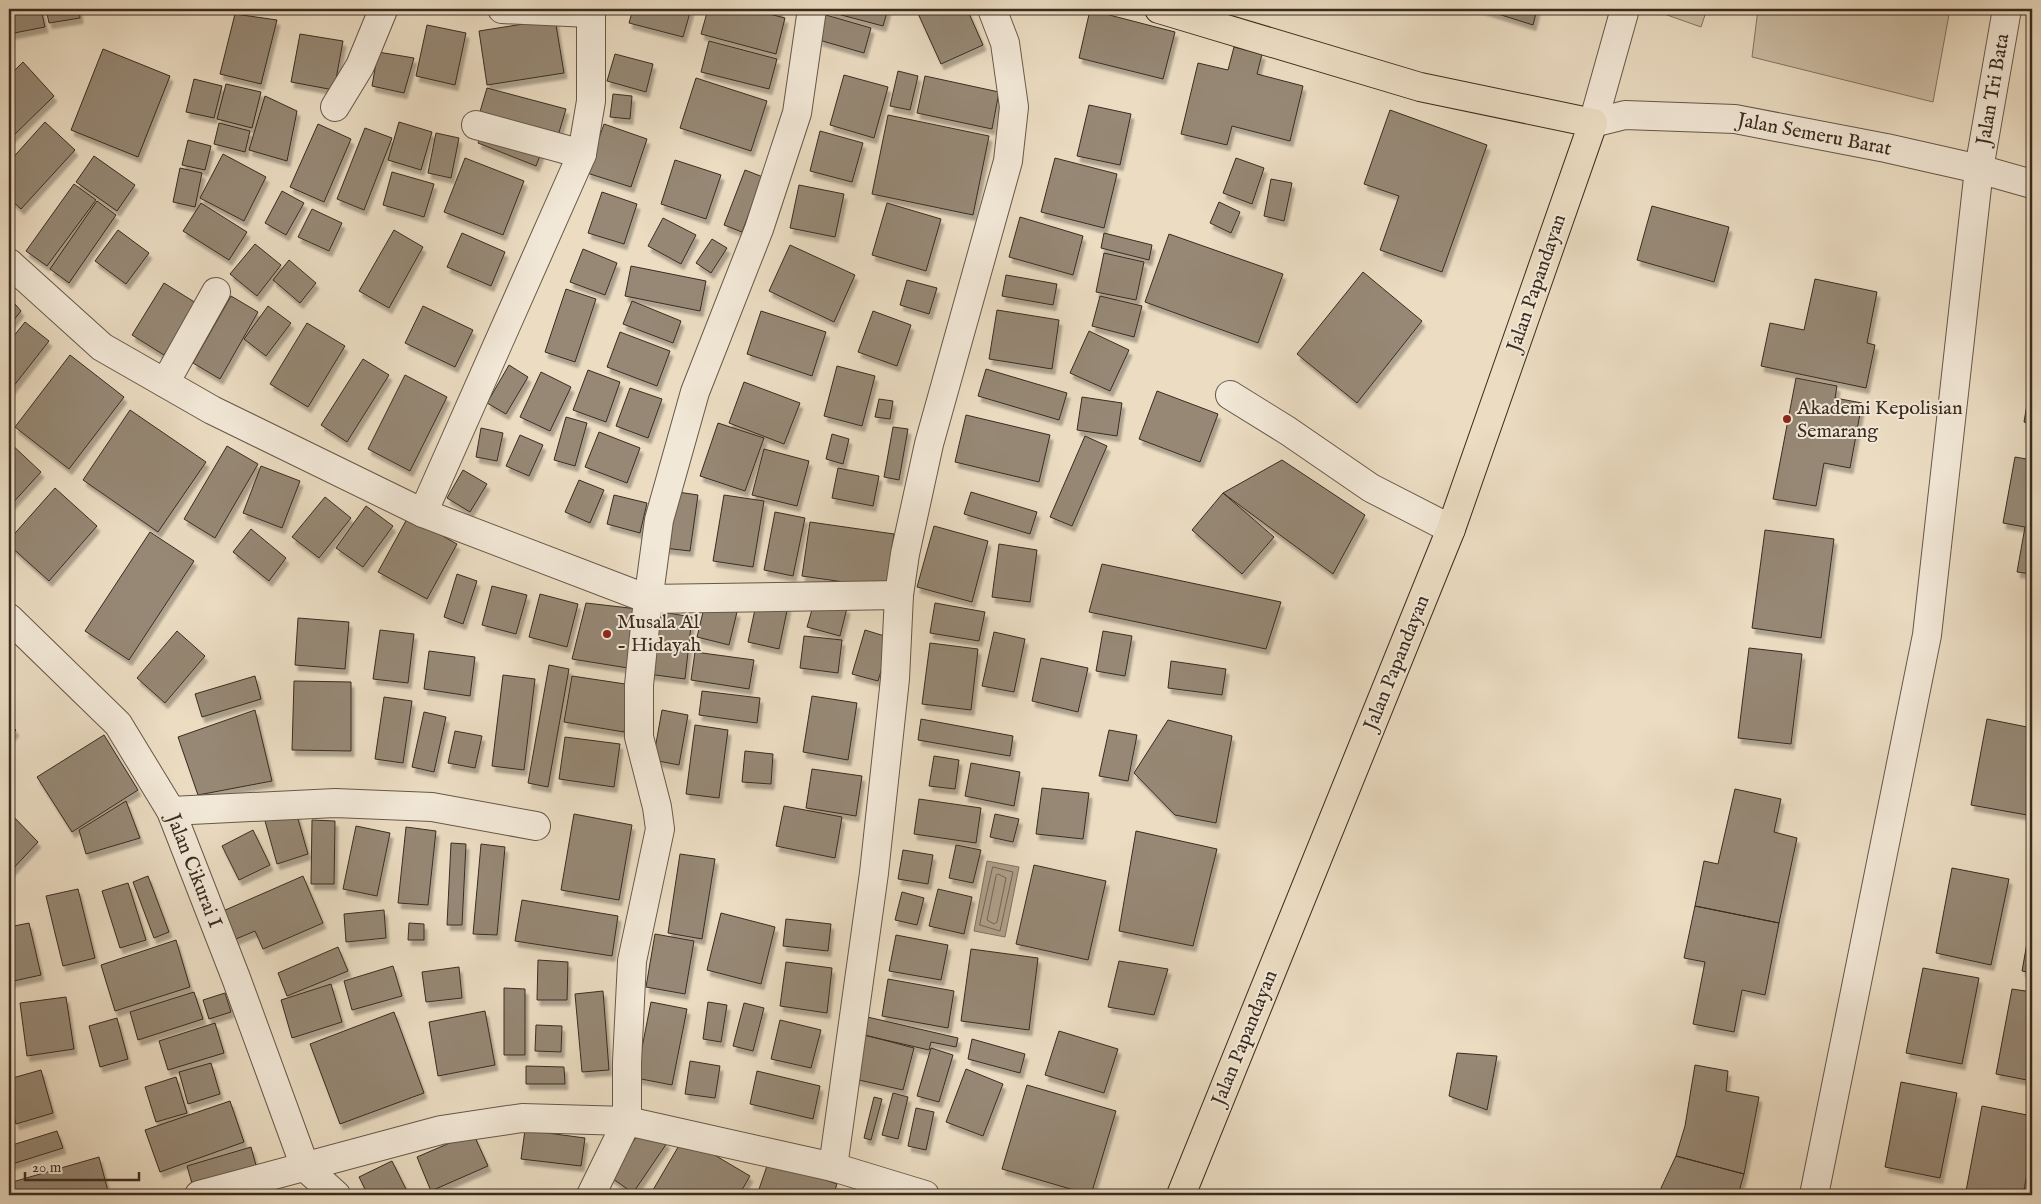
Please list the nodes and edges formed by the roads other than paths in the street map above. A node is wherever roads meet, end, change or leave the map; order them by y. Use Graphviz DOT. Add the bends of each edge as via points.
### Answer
graph roads {
  1 [pos="379,9"];
  2 [pos="502,9"];
  3 [pos="812,9"];
  4 [pos="992,9"];
  5 [pos="1159,9"];
  6 [pos="1625,9"];
  7 [pos="2007,9"];
  8 [pos="590,11"];
  9 [pos="335,107"];
  10 [pos="1593,123"];
  11 [pos="476,124"];
  12 [pos="582,154"];
  13 [pos="1979,169"];
  14 [pos="2032,184"];
  15 [pos="9,263"];
  16 [pos="216,292"];
  17 [pos="165,383"];
  18 [pos="1230,395"];
  19 [pos="423,513"];
  20 [pos="1451,529"];
  21 [pos="899,595"];
  22 [pos="648,599"];
  23 [pos="9,618"];
  24 [pos="171,811"];
  25 [pos="536,826"];
  26 [pos="627,1121"];
  27 [pos="305,1167"];
  28 [pos="833,1167"];
  29 [pos="882,1190"];
  30 [pos="1820,1194"];
  31 [pos="199,1195"];
  32 [pos="336,1195"];
  33 [pos="591,1195"];
  34 [pos="925,1195"];
  35 [pos="1181,1195"];
  1 -- 9 [label="street" via="360,66"];
  2 -- 8 [label="street"];
  3 -- 22 [label="street" via="797,113 759,228 695,392 659,520"];
  4 -- 21 [label="street" via="1006,43 1014,107 1008,161 928,444"];
  5 -- 10 [label="main road" via="1420,87"];
  6 -- 10 [label="street, Jalan Papandayan"];
  7 -- 13 [label="street, Jalan Tri Bata"];
  8 -- 12 [label="street" via="591,101"];
  10 -- 13 [label="street, Jalan Semeru Barat" via="1625,115 1735,119"];
  10 -- 20 [label="main road, Jalan Papandayan"];
  11 -- 12 [label="street"];
  12 -- 19 [label="street"];
  13 -- 14 [label="street, Jalan Semeru Barat"];
  13 -- 30 [label="street, Jalan Tri Bata" via="1927,635"];
  15 -- 17 [label="street" via="102,347"];
  16 -- 17 [label="street"];
  17 -- 19 [label="street" via="212,410"];
  18 -- 20 [label="street" via="1371,488"];
  19 -- 22 [label="street"];
  20 -- 35 [label="main road, Jalan Papandayan"];
  21 -- 22 [label="street"];
  21 -- 28 [label="street" via="895,679 874,873"];
  22 -- 26 [label="street" via="639,685 638,737 660,830 632,961"];
  23 -- 24 [label="street, Jalan Cikurai I" via="118,724"];
  24 -- 25 [label="street" via="345,803 432,807"];
  24 -- 27 [label="street, Jalan Cikurai I"];
  26 -- 27 [label="street" via="522,1118 442,1130"];
  26 -- 28 [label="street"];
  26 -- 33 [label="street"];
  27 -- 31 [label="street"];
  27 -- 32 [label="street"];
  28 -- 29 [label="street"];
  29 -- 34 [label="street"];
}
